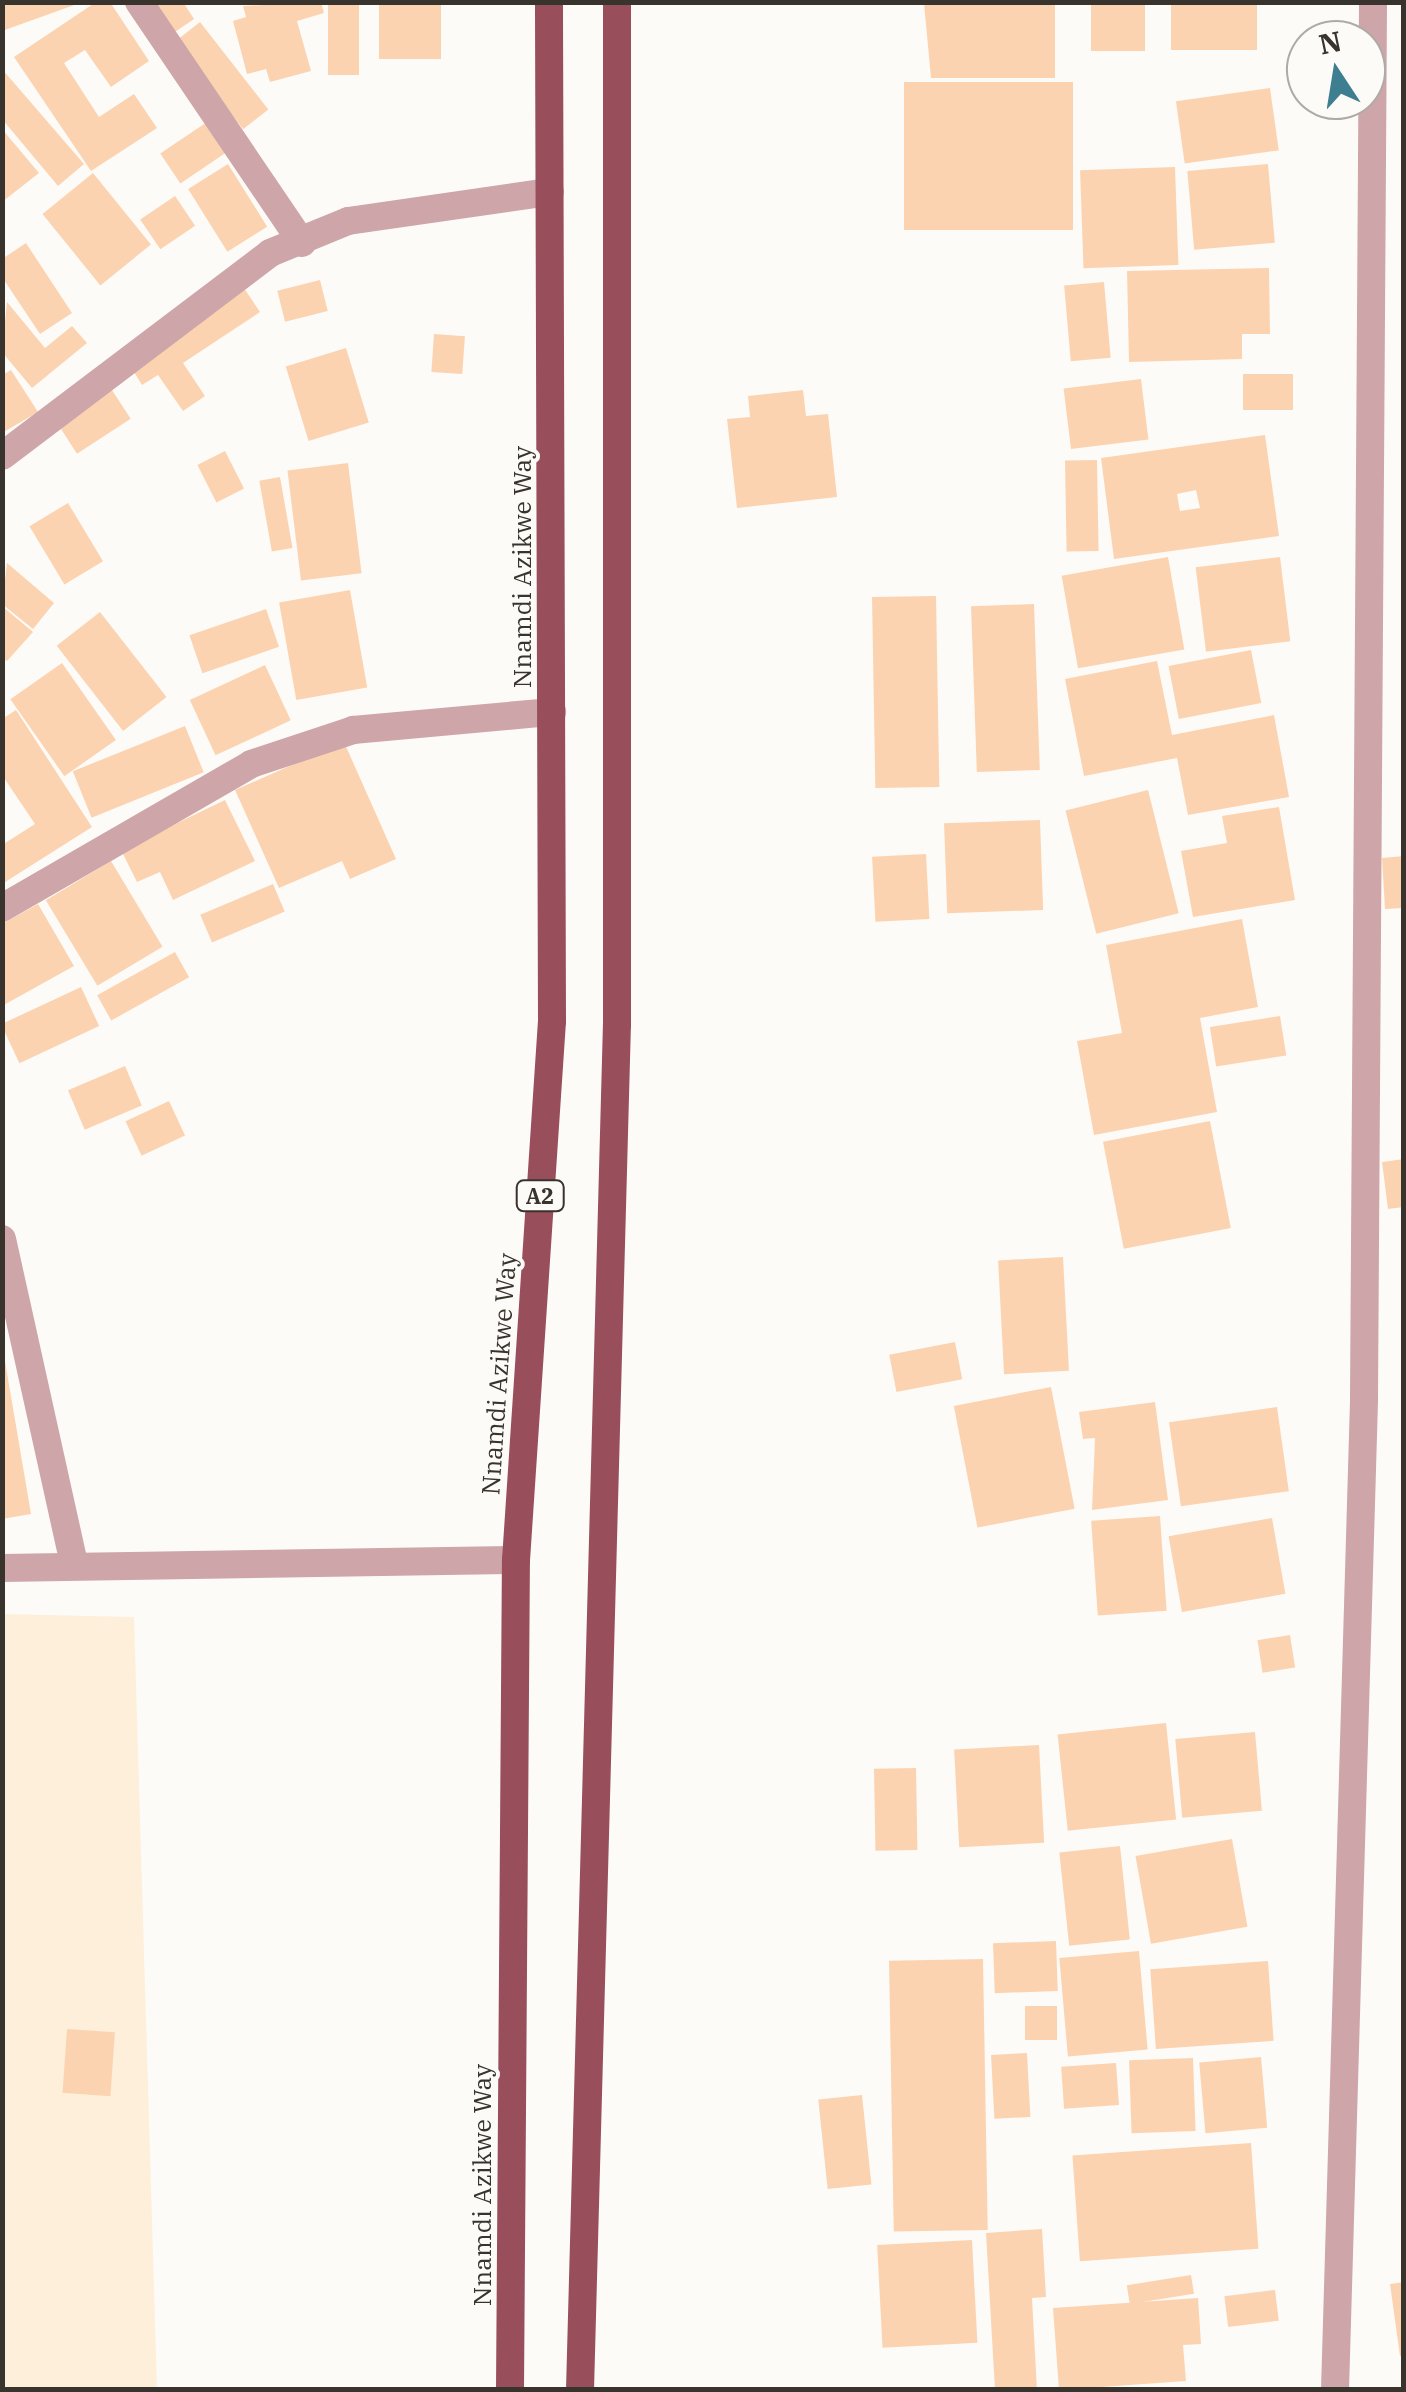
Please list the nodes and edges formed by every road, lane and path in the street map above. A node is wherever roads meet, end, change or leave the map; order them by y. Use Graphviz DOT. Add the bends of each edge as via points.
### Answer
graph roads {
  1 [pos="139,2"];
  2 [pos="549,2"];
  3 [pos="617,2"];
  4 [pos="1372,2"];
  5 [pos="550,192"];
  6 [pos="302,243"];
  7 [pos="2,456"];
  8 [pos="552,712"];
  9 [pos="2,908"];
  10 [pos="2,1239"];
  11 [pos="516,1560"];
  12 [pos="74,1564"];
  13 [pos="2,1568"];
  14 [pos="510,2390"];
  15 [pos="580,2390"];
  16 [pos="1335,2390"];
  1 -- 6 [label="street"];
  2 -- 5 [label="highway, Nnamdi Azikwe Way / A2"];
  3 -- 15 [label="highway" via="618,1026"];
  4 -- 16 [label="street" via="1364,1399"];
  5 -- 6 [label="street" via="348,221"];
  5 -- 8 [label="highway, Nnamdi Azikwe Way / A2"];
  6 -- 7 [label="street" via="270,253"];
  8 -- 9 [label="street" via="353,730 251,764"];
  8 -- 11 [label="highway, Nnamdi Azikwe Way / A2" via="552,1021"];
  10 -- 12 [label="street"];
  11 -- 12 [label="street"];
  11 -- 14 [label="highway, Nnamdi Azikwe Way / A2"];
  12 -- 13 [label="street"];
}
